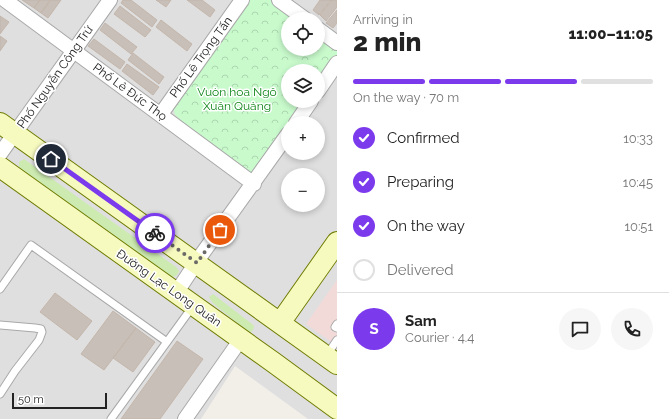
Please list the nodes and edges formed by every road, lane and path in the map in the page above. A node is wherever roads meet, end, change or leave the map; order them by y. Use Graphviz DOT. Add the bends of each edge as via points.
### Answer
graph roads {
  1 [pos="5,0"];
  2 [pos="110,0"];
  3 [pos="242,0"];
  4 [pos="280,0"];
  5 [pos="296,12"];
  6 [pos="325,35"];
  7 [pos="337,44"];
  8 [pos="73,50"];
  9 [pos="337,63"];
  10 [pos="325,81"];
  11 [pos="160,114"];
  12 [pos="7,128"];
  13 [pos="281,144"];
  14 [pos="0,154"];
  15 [pos="0,167"];
  16 [pos="254,184"];
  17 [pos="337,242"];
  18 [pos="197,263"];
  19 [pos="0,289"];
  20 [pos="176,293"];
  21 [pos="194,305"];
  22 [pos="280,323"];
  23 [pos="337,324"];
  24 [pos="0,325"];
  25 [pos="337,328"];
  26 [pos="241,339"];
  27 [pos="337,340"];
  28 [pos="167,342"];
  29 [pos="332,360"];
  30 [pos="0,394"];
  31 [pos="337,409"];
  32 [pos="111,419"];
  33 [pos="186,419"];
  1 -- 8 [label="street, Phố Lê Đức Thọ"];
  2 -- 8 [label="street, Phố Nguyễn Công Trứ"];
  3 -- 11 [label="street, Phố Lê Trọng Tấn"];
  4 -- 5 [label="street"];
  6 -- 7 [label="street"];
  8 -- 11 [label="street, Phố Lê Đức Thọ"];
  8 -- 12 [label="street, Phố Nguyễn Công Trứ"];
  9 -- 10 [label="street"];
  11 -- 16 [label="street, Phố Lê Đức Thọ"];
  12 -- 14 [label="street, Phố Nguyễn Công Trứ"];
  12 -- 18 [label="main road"];
  13 -- 16 [label="street"];
  15 -- 20 [label="main road, Đường Lạc Long Quân"];
  16 -- 18 [label="street"];
  17 -- 22 [label="main road"];
  18 -- 20 [label="street"];
  18 -- 22 [label="main road"];
  19 -- 28 [label="lane" via="31,245"];
  20 -- 21 [label="main road, Đường Lạc Long Quân"];
  21 -- 26 [label="main road, Đường Lạc Long Quân"];
  21 -- 28 [label="lane"];
  22 -- 29 [label="main road"];
  23 -- 25 [label="lane"];
  24 -- 30 [label="lane" via="35,328 42,332 39,340"];
  26 -- 31 [label="main road, Đường Lạc Long Quân"];
  26 -- 33 [label="street"];
  27 -- 29 [label="lane"];
  28 -- 32 [label="lane"];
}
